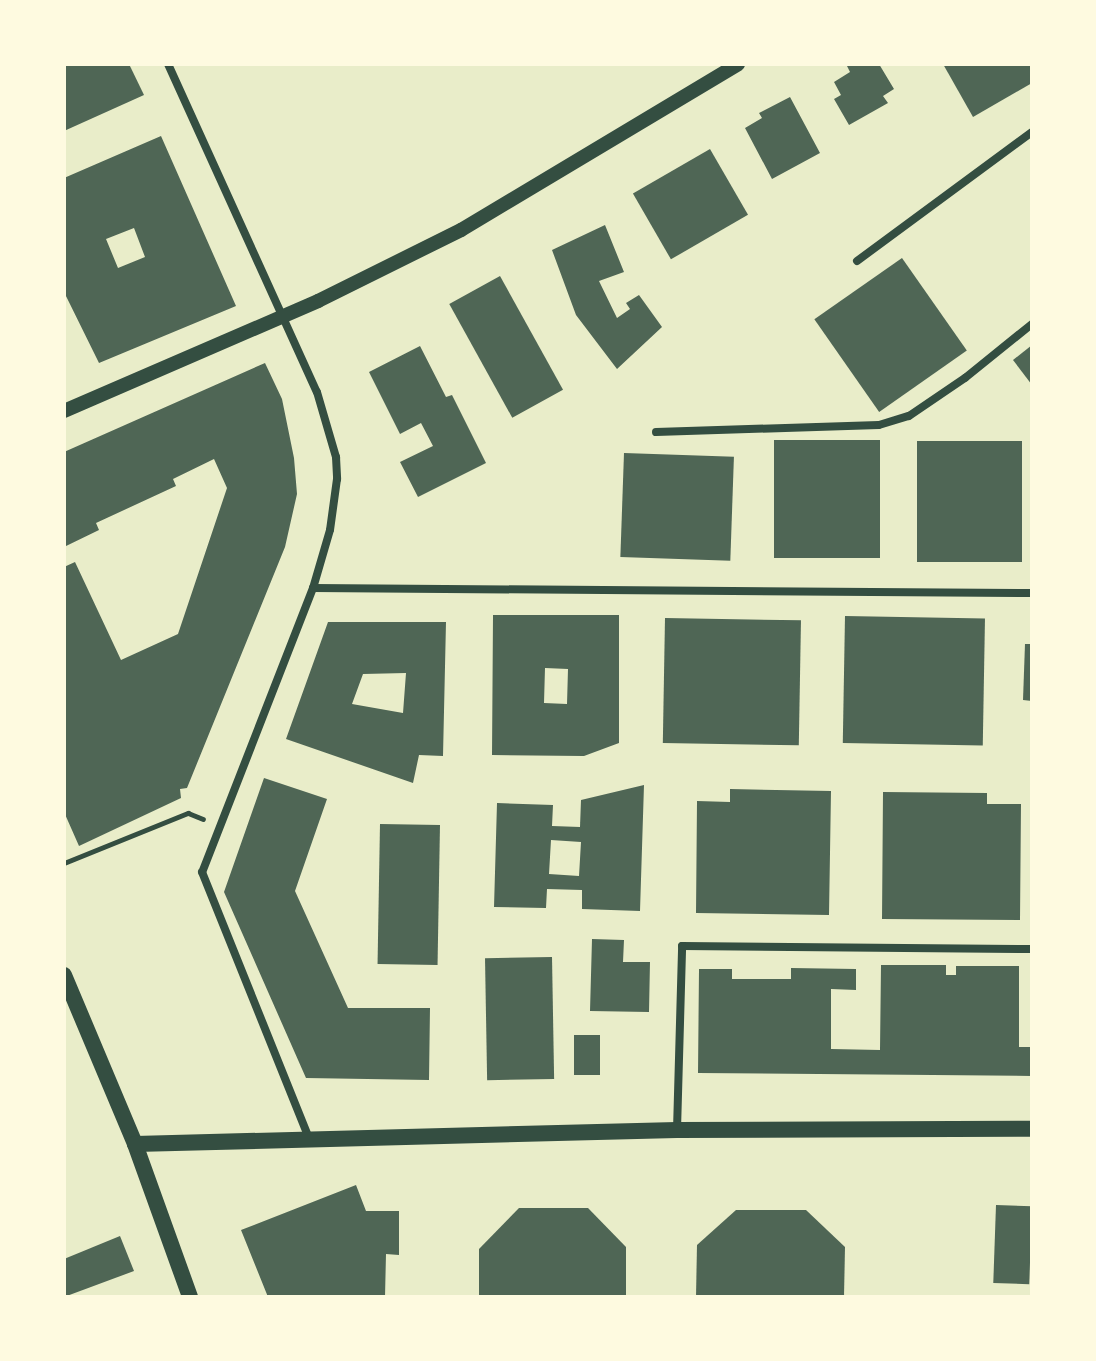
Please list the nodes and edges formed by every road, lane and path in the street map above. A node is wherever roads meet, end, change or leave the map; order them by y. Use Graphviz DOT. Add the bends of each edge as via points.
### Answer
graph roads {
  1 [pos="168,64"];
  2 [pos="738,64"];
  3 [pos="1032,132"];
  4 [pos="857,261"];
  5 [pos="282,317"];
  6 [pos="1032,324"];
  7 [pos="64,411"];
  8 [pos="656,432"];
  9 [pos="313,588"];
  10 [pos="1032,593"];
  11 [pos="219,825"];
  12 [pos="64,863"];
  13 [pos="1032,949"];
  14 [pos="64,975"];
  15 [pos="1032,1129"];
  16 [pos="677,1130"];
  17 [pos="310,1141"];
  18 [pos="135,1144"];
  19 [pos="190,1297"];
  1 -- 5 [label="street"];
  2 -- 5 [label="street" via="461,230"];
  3 -- 4 [label="street"];
  5 -- 7 [label="street"];
  5 -- 9 [label="street" via="317,392 336,457 332,516"];
  6 -- 8 [label="street" via="909,416 879,425"];
  9 -- 10 [label="street"];
  9 -- 11 [label="street"];
  11 -- 12 [label="path" via="188,813"];
  11 -- 17 [label="street" via="202,872"];
  13 -- 16 [label="street" via="682,946"];
  14 -- 18 [label="main road"];
  15 -- 16 [label="main road"];
  16 -- 17 [label="main road"];
  17 -- 18 [label="main road"];
  18 -- 19 [label="main road"];
}
